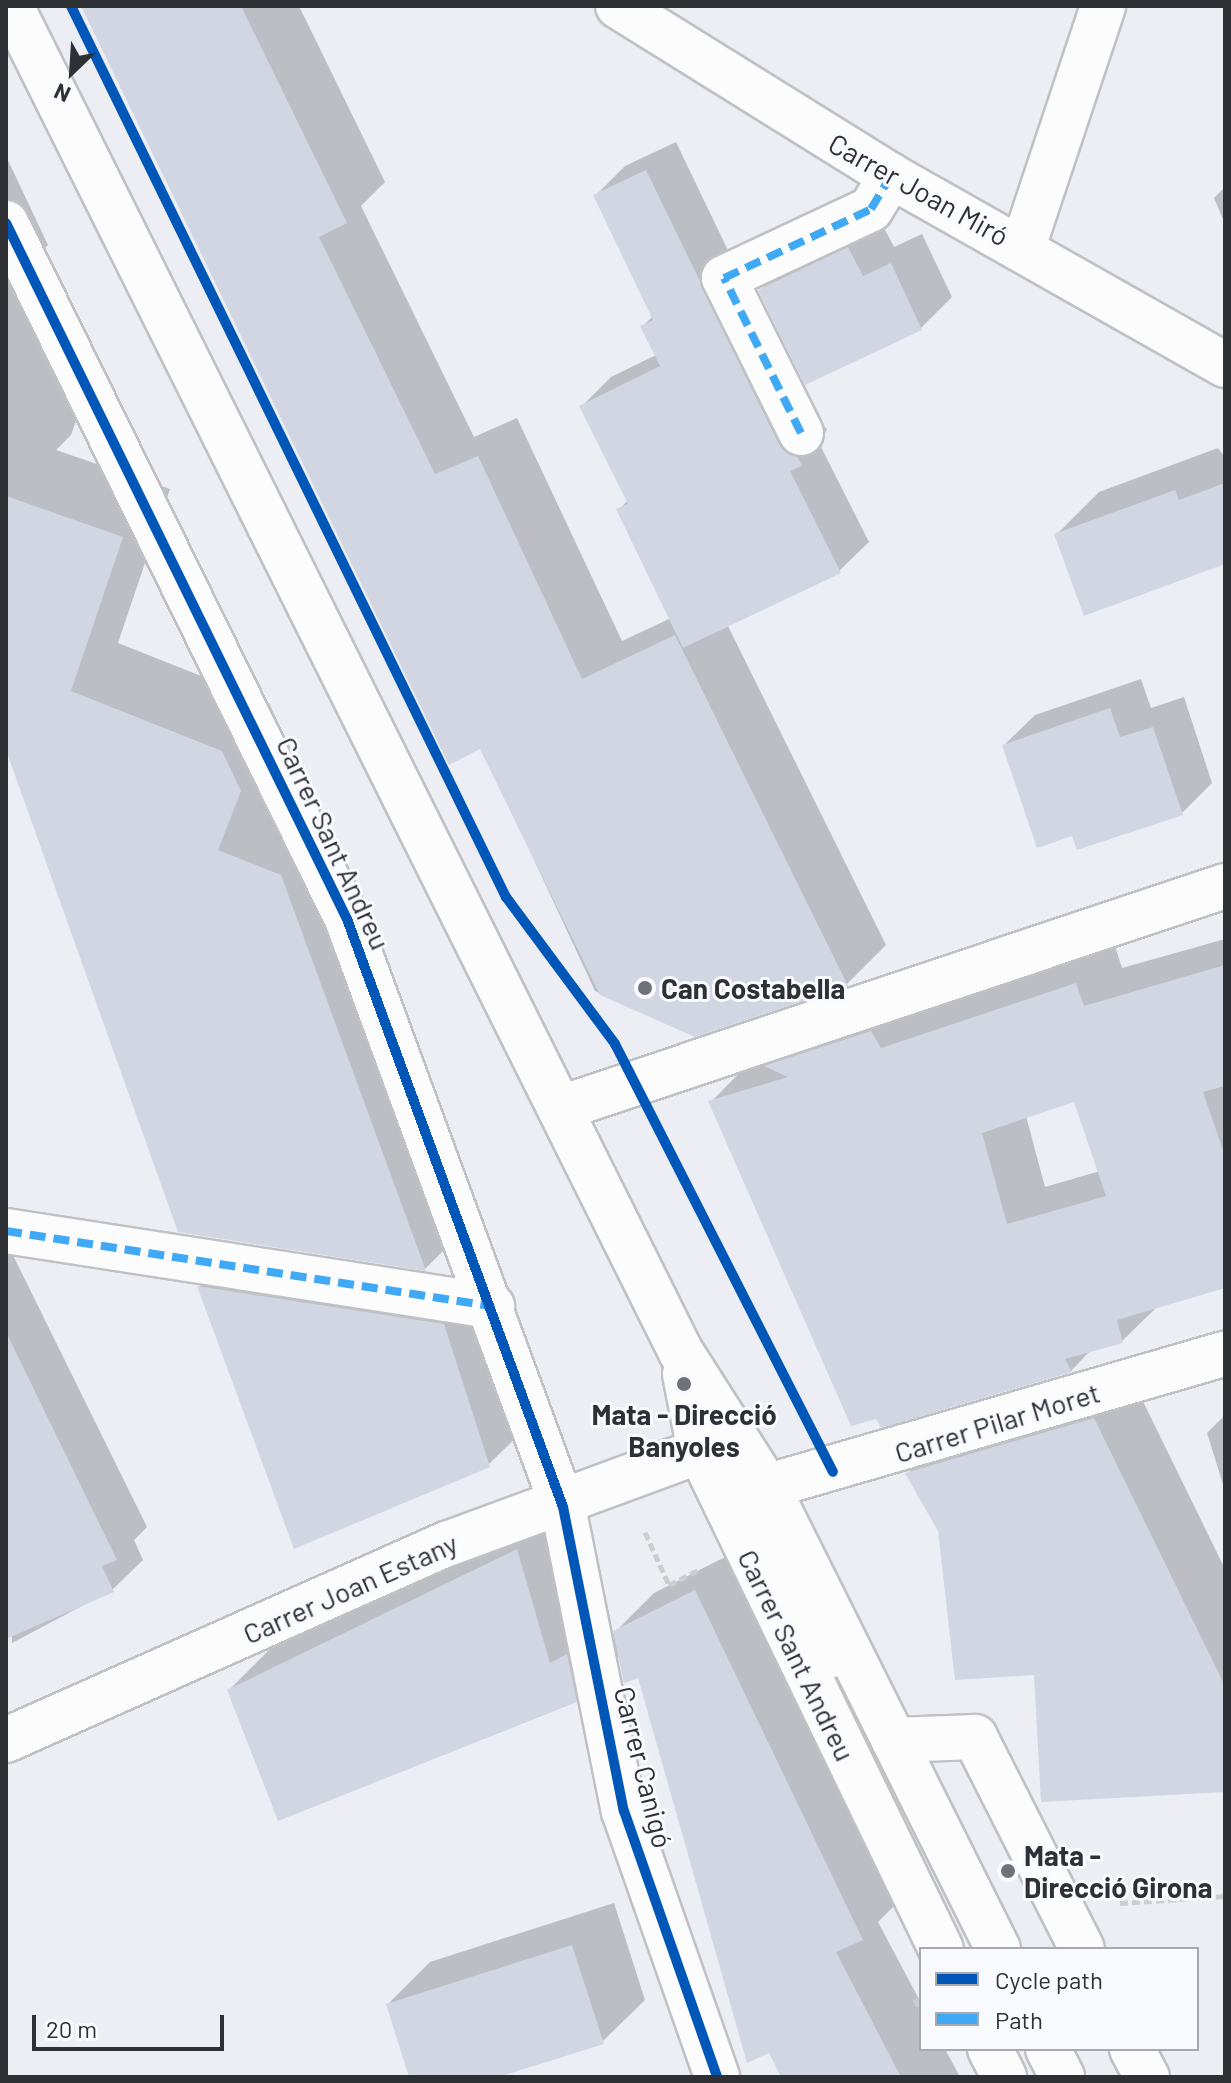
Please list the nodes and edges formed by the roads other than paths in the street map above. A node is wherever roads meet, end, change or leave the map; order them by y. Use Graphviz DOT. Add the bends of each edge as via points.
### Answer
graph roads {
  1 [pos="11,6"];
  2 [pos="618,6"];
  3 [pos="1103,6"];
  4 [pos="891,176"];
  5 [pos="6,223"];
  6 [pos="1023,247"];
  7 [pos="1225,365"];
  8 [pos="801,433"];
  9 [pos="1225,886"];
  10 [pos="561,1108"];
  11 [pos="6,1231"];
  12 [pos="492,1306"];
  13 [pos="681,1352"];
  14 [pos="1225,1354"];
  15 [pos="700,1451"];
  16 [pos="757,1492"];
  17 [pos="563,1507"];
  18 [pos="6,1740"];
  19 [pos="894,1740"];
  20 [pos="962,1877"];
  21 [pos="940,1947"];
  22 [pos="997,1947"];
  23 [pos="1081,1947"];
  24 [pos="991,2051"];
  25 [pos="1049,2051"];
  26 [pos="1133,2051"];
  27 [pos="717,2077"];
  28 [pos="1004,2077"];
  29 [pos="1062,2077"];
  30 [pos="1147,2077"];
  1 -- 10 [label="street, Carrer Sant Andreu"];
  2 -- 4 [label="street, Carrer Joan Miró"];
  3 -- 6 [label="street"];
  4 -- 6 [label="street, Carrer Joan Miró"];
  4 -- 8 [label="street" via="871,209 724,278"];
  5 -- 12 [label="street, Carrer Sant Andreu" via="347,919"];
  6 -- 7 [label="street, Carrer Joan Miró"];
  9 -- 10 [label="street"];
  10 -- 13 [label="street, Carrer Sant Andreu"];
  11 -- 12 [label="street"];
  12 -- 17 [label="street, Carrer Sant Andreu"];
  13 -- 15 [label="street, Carrer Sant Andreu"];
  13 -- 16 [label="street, Carrer Sant Andreu"];
  14 -- 16 [label="street, Carrer Pilar Moret"];
  15 -- 16 [label="street"];
  15 -- 17 [label="street, Carrer Joan Estany"];
  15 -- 21 [label="street, Carrer Sant Andreu"];
  16 -- 19 [label="street, Carrer Sant Andreu"];
  16 -- 20 [label="street" via="915,1823"];
  17 -- 18 [label="street, Carrer Joan Estany" via="447,1544"];
  17 -- 27 [label="street, Carrer Canigó" via="624,1811"];
  19 -- 20 [label="street, Carrer Sant Andreu"];
  19 -- 23 [label="street, Carrer Sant Andreu" via="975,1737"];
  20 -- 22 [label="street, Carrer Sant Andreu"];
  24 -- 28 [label="street"];
  25 -- 29 [label="street"];
  26 -- 30 [label="street"];
}
